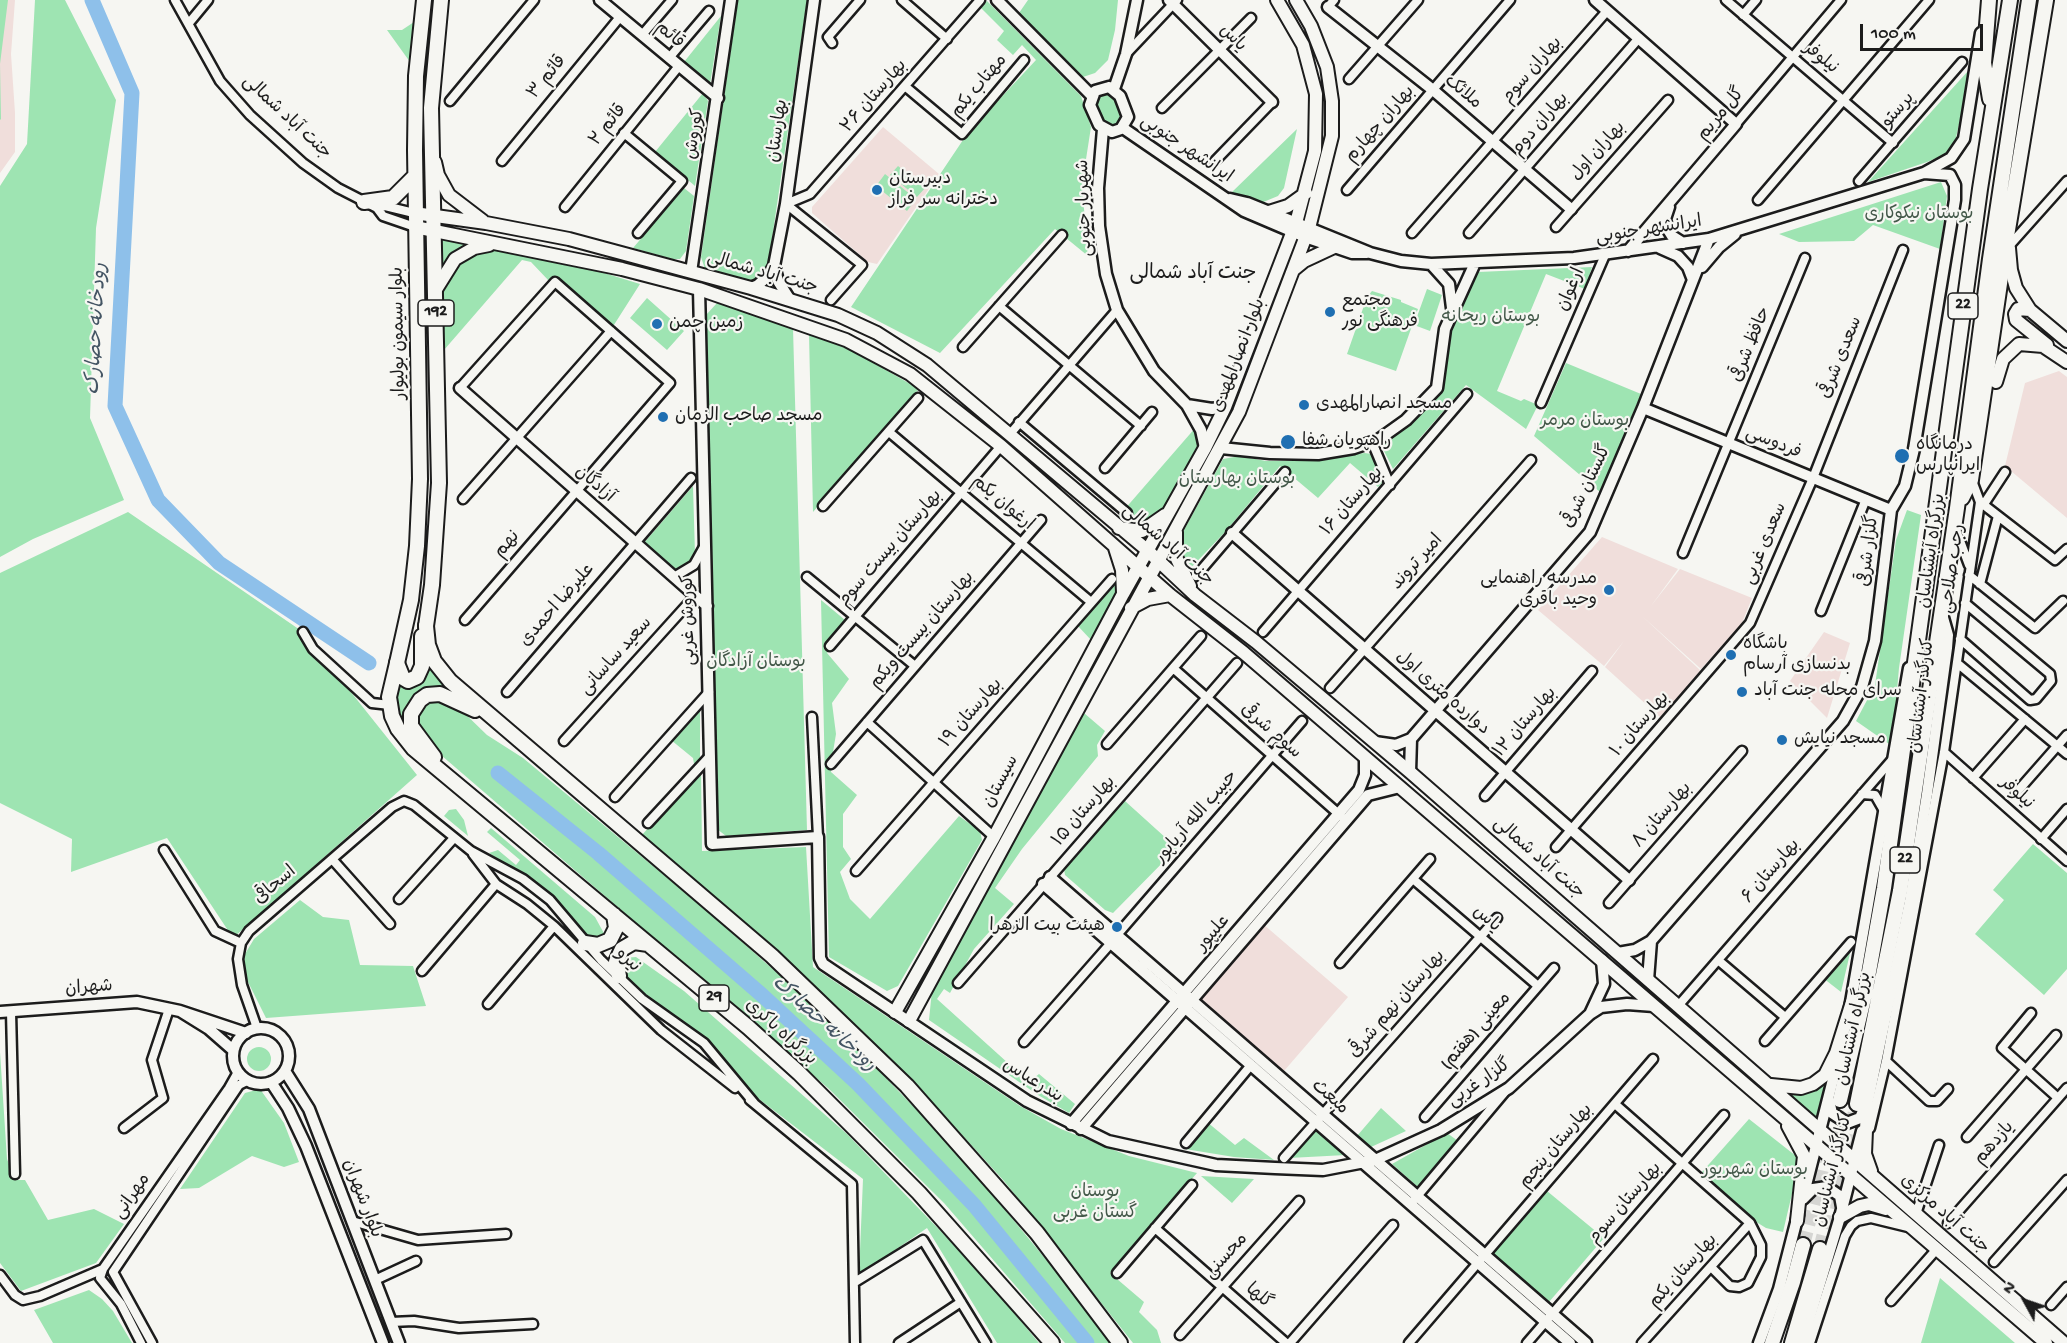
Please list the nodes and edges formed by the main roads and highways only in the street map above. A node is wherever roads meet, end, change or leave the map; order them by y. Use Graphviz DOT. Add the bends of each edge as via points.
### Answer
graph roads {
  1 [pos="424,0"];
  2 [pos="441,0"];
  3 [pos="1277,0"];
  4 [pos="1296,0"];
  5 [pos="1989,0"];
  6 [pos="2010,0"];
  7 [pos="2029,0"];
  8 [pos="2046,0"];
  9 [pos="1992,114"];
  10 [pos="432,153"];
  11 [pos="415,176"];
  12 [pos="1306,193"];
  13 [pos="364,202"];
  14 [pos="1269,212"];
  15 [pos="415,220"];
  16 [pos="432,223"];
  17 [pos="486,223"];
  18 [pos="1301,230"];
  19 [pos="2008,241"];
  20 [pos="500,245"];
  21 [pos="1334,248"];
  22 [pos="1292,271"];
  23 [pos="435,291"];
  24 [pos="2030,310"];
  25 [pos="2067,341"];
  26 [pos="2055,351"];
  27 [pos="2067,362"];
  28 [pos="1996,382"];
  29 [pos="1971,480"];
  30 [pos="1173,508"];
  31 [pos="1958,508"];
  32 [pos="1119,528"];
  33 [pos="1177,529"];
  34 [pos="1114,544"];
  35 [pos="1147,550"];
  36 [pos="1158,560"];
  37 [pos="1138,567"];
  38 [pos="1149,576"];
  39 [pos="1123,594"];
  40 [pos="1170,595"];
  41 [pos="1195,595"];
  42 [pos="1130,609"];
  43 [pos="426,626"];
  44 [pos="397,663"];
  45 [pos="490,717"];
  46 [pos="468,793"];
  47 [pos="614,915"];
  48 [pos="585,943"];
  49 [pos="648,944"];
  50 [pos="619,976"];
  51 [pos="1852,1002"];
  52 [pos="895,1012"];
  53 [pos="909,1021"];
  54 [pos="1736,1056"];
  55 [pos="1726,1067"];
  56 [pos="1767,1084"];
  57 [pos="1834,1098"];
  58 [pos="1864,1104"];
  59 [pos="1770,1105"];
  60 [pos="1821,1130"];
  61 [pos="1817,1146"];
  62 [pos="1897,1198"];
  63 [pos="1889,1210"];
  64 [pos="1841,1214"];
  65 [pos="1797,1221"];
  66 [pos="1803,1245"];
  67 [pos="1820,1249"];
  68 [pos="2005,1292"];
  69 [pos="1997,1302"];
  70 [pos="1052,1343"];
  71 [pos="1120,1343"];
  72 [pos="1772,1343"];
  73 [pos="1792,1343"];
  74 [pos="2046,1343"];
  75 [pos="2064,1343"];
  1 -- 11 [label="main road, بلوار سیمون بولیوار / 192" via="416,76"];
  2 -- 10 [label="main road, بلوار سیمون بولیوار / 192" via="431,108"];
  3 -- 12 [label="main road, بلوار انصارالمهدی" via="1303,45 1316,94 1315,151"];
  4 -- 18 [label="main road, بلوار انصارالمهدی" via="1322,49 1334,118 1329,155"];
  5 -- 9 [label="main road" via="1984,63"];
  6 -- 9 [label="main road, بزرگراه آبشناسان / 22"];
  7 -- 31 [label="main road, بزرگراه آبشناسان / 22"];
  8 -- 19 [label="main road"];
  9 -- 57 [label="main road, بزرگراه آبشناسان / 22" via="1884,888 1865,994"];
  10 -- 16 [label="main road, بلوار سیمون بولیوار / 192"];
  10 -- 17 [label="main road" via="449,195"];
  11 -- 13 [label="main road" via="393,198"];
  11 -- 15 [label="main road, بلوار سیمون بولیوار / 192"];
  12 -- 14 [label="main road" via="1288,206"];
  12 -- 18 [label="main road, بلوار انصارالمهدی"];
  15 -- 16 [label="main road, جنت آباد شمالی"];
  15 -- 44 [label="main road, بلوار سیمون بولیوار / 192" via="419,502 411,600"];
  16 -- 17 [label="main road, جنت آباد شمالی"];
  16 -- 20 [label="main road, جنت آباد شمالی"];
  16 -- 23 [label="main road, بلوار سیمون بولیوار / 192"];
  17 -- 32 [label="main road, جنت آباد شمالی" via="620,251 838,315 877,333 927,365"];
  18 -- 22 [label="main road, بلوار انصارالمهدی"];
  18 -- 30 [label="main road, بلوار انصارالمهدی" via="1225,407"];
  19 -- 24 [label="main road" via="2012,278"];
  19 -- 29 [label="main road"];
  20 -- 23 [label="main road" via="474,248 455,260"];
  20 -- 34 [label="main road, جنت آباد شمالی" via="699,289 846,340 886,360 944,399"];
  21 -- 22 [label="main road"];
  22 -- 33 [label="main road, بلوار انصارالمهدی" via="1239,412"];
  23 -- 43 [label="main road, بلوار سیمون بولیوار / 192" via="440,483"];
  24 -- 25 [label="main road"];
  24 -- 26 [label="main road" via="2018,309 2016,320"];
  26 -- 27 [label="main road"];
  26 -- 28 [label="main road" via="2035,344 2019,344 2003,359"];
  28 -- 29 [label="main road" via="1984,455"];
  29 -- 31 [label="main road"];
  30 -- 32 [label="main road" via="1142,531"];
  30 -- 35 [label="main road, بلوار انصارالمهدی"];
  31 -- 58 [label="main road, بزرگراه آبشناسان / 22"];
  32 -- 35 [label="main road, جنت آباد شمالی"];
  33 -- 36 [label="main road, بلوار انصارالمهدی"];
  33 -- 41 [label="main road" via="1176,557"];
  34 -- 37 [label="main road, جنت آباد شمالی"];
  34 -- 39 [label="main road" via="1122,570"];
  35 -- 36 [label="main road, جنت آباد شمالی"];
  35 -- 37 [label="main road, بلوار انصارالمهدی"];
  36 -- 38 [label="main road, بلوار انصارالمهدی"];
  36 -- 41 [label="main road, جنت آباد شمالی"];
  37 -- 38 [label="main road, جنت آباد شمالی"];
  37 -- 39 [label="main road, سیستان"];
  38 -- 40 [label="main road, جنت آباد شمالی"];
  38 -- 42 [label="main road, سیستان"];
  39 -- 52 [label="main road, سیستان" via="994,837"];
  40 -- 42 [label="main road" via="1148,599"];
  40 -- 55 [label="main road, جنت آباد شمالی" via="1210,624"];
  41 -- 54 [label="main road, جنت آباد شمالی" via="1375,742"];
  42 -- 53 [label="main road, سیستان"];
  43 -- 44 [label="main road, بلوار سیمون بولیوار" via="420,646 422,666 417,677 408,681 403,678"];
  43 -- 45 [label="main road" via="428,645 439,669"];
  44 -- 46 [label="main road, بزرگراه باکری / 29" via="390,705 394,723 404,738"];
  45 -- 46 [label="main road" via="434,694 420,700 411,714 413,733"];
  45 -- 71 [label="main road" via="764,950 876,1055 1036,1233"];
  46 -- 47 [label="main road, بزرگراه باکری / 29"];
  47 -- 48 [label="main road" via="616,928 610,940 598,945"];
  47 -- 49 [label="main road, بزرگراه باکری / 29"];
  49 -- 50 [label="main road" via="634,942 622,949 616,962"];
  49 -- 70 [label="main road, بزرگراه باکری / 29" via="748,1027 864,1138 993,1272"];
  51 -- 56 [label="main road" via="1831,1067 1820,1080 1795,1089"];
  54 -- 55 [label="main road" via="1734,1064"];
  54 -- 56 [label="main road, جنت آباد شمالی"];
  55 -- 59 [label="main road, جنت آباد شمالی"];
  56 -- 60 [label="main road, جنت آباد شمالی"];
  58 -- 62 [label="main road" via="1869,1168"];
  59 -- 61 [label="main road, جنت آباد شمالی"];
  59 -- 65 [label="main road" via="1794,1134 1804,1156"];
  60 -- 62 [label="main road, جنت آباد مرکزی"];
  61 -- 63 [label="main road, جنت آباد مرکزی"];
  62 -- 68 [label="main road, جنت آباد مرکزی"];
  63 -- 64 [label="main road" via="1869,1204"];
  63 -- 69 [label="main road, جنت آباد مرکزی"];
  66 -- 72 [label="main road"];
  67 -- 73 [label="main road"];
  68 -- 69 [label="main road"];
  68 -- 75 [label="main road, جنت آباد مرکزی"];
  69 -- 74 [label="main road, جنت آباد مرکزی"];
}
